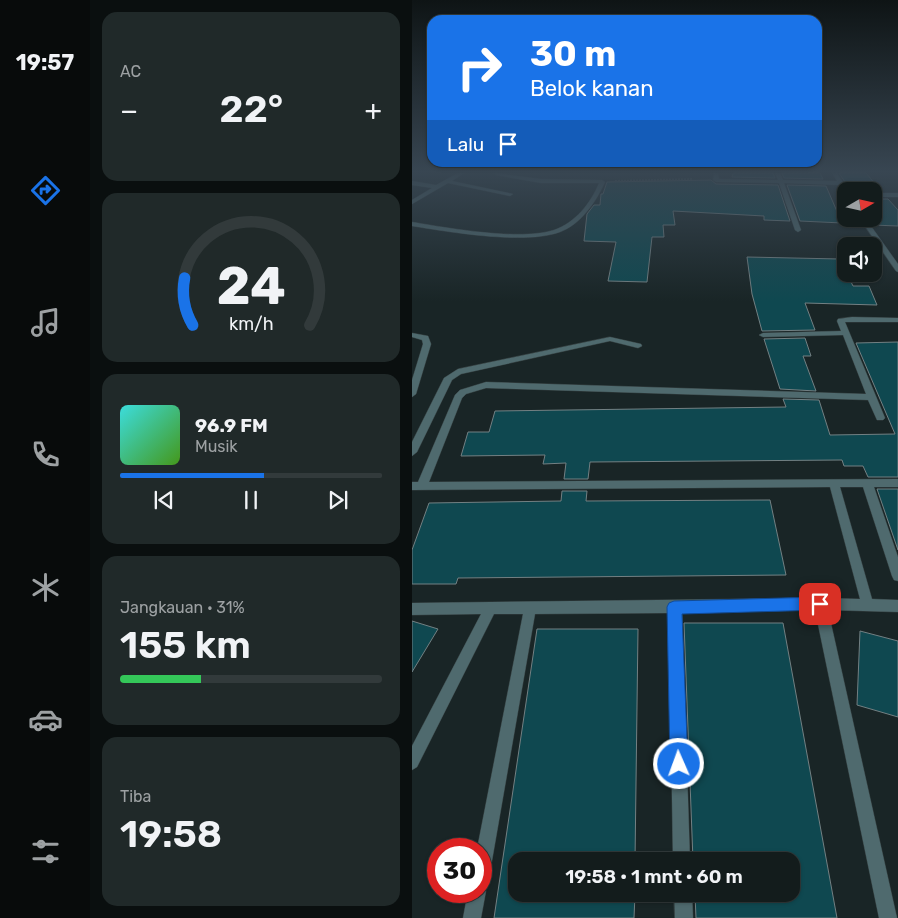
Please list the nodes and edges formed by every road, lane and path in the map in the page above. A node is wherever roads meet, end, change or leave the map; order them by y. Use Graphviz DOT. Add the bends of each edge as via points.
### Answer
graph roads {
  1 [pos="579,216"];
  2 [pos="793,216"];
  3 [pos="412,224"];
  4 [pos="869,228"];
  5 [pos="798,230"];
  6 [pos="898,270"];
  7 [pos="898,320"];
  8 [pos="846,333"];
  9 [pos="412,335"];
  10 [pos="764,335"];
  11 [pos="638,346"];
  12 [pos="412,394"];
  13 [pos="872,397"];
  14 [pos="880,418"];
  15 [pos="412,452"];
  16 [pos="834,483"];
  17 [pos="867,483"];
  18 [pos="898,483"];
  19 [pos="417,486"];
  20 [pos="898,576"];
  21 [pos="820,604"];
  22 [pos="868,606"];
  23 [pos="898,606"];
  24 [pos="674,607"];
  25 [pos="491,608"];
  26 [pos="530,608"];
  27 [pos="412,609"];
  28 [pos="412,762"];
  29 [pos="487,838"];
  30 [pos="682,852"];
  31 [pos="683,902"];
  32 [pos="475,903"];
  33 [pos="472,918"];
  34 [pos="684,918"];
  35 [pos="888,918"];
  1 -- 3 [label="street" via="574,223 556,232 532,234"];
  2 -- 5 [label="street"];
  4 -- 6 [label="street"];
  7 -- 8 [label="street" via="846,319 841,321"];
  8 -- 10 [label="street"];
  8 -- 13 [label="street"];
  9 -- 12 [label="street" via="425,338 426,344"];
  11 -- 15 [label="street" via="610,339 458,372 448,378"];
  13 -- 14 [label="street"];
  13 -- 19 [label="street" via="486,384 472,387 458,397"];
  16 -- 17 [label="street"];
  16 -- 19 [label="street"];
  16 -- 22 [label="street"];
  17 -- 18 [label="street"];
  17 -- 20 [label="street"];
  21 -- 22 [label="street"];
  21 -- 24 [label="street"];
  21 -- 35 [label="street"];
  22 -- 23 [label="street"];
  24 -- 26 [label="street"];
  24 -- 30 [label="street"];
  25 -- 26 [label="street"];
  25 -- 27 [label="street"];
  25 -- 28 [label="street"];
  26 -- 29 [label="street"];
  31 -- 34 [label="street"];
  32 -- 33 [label="street"];
}
